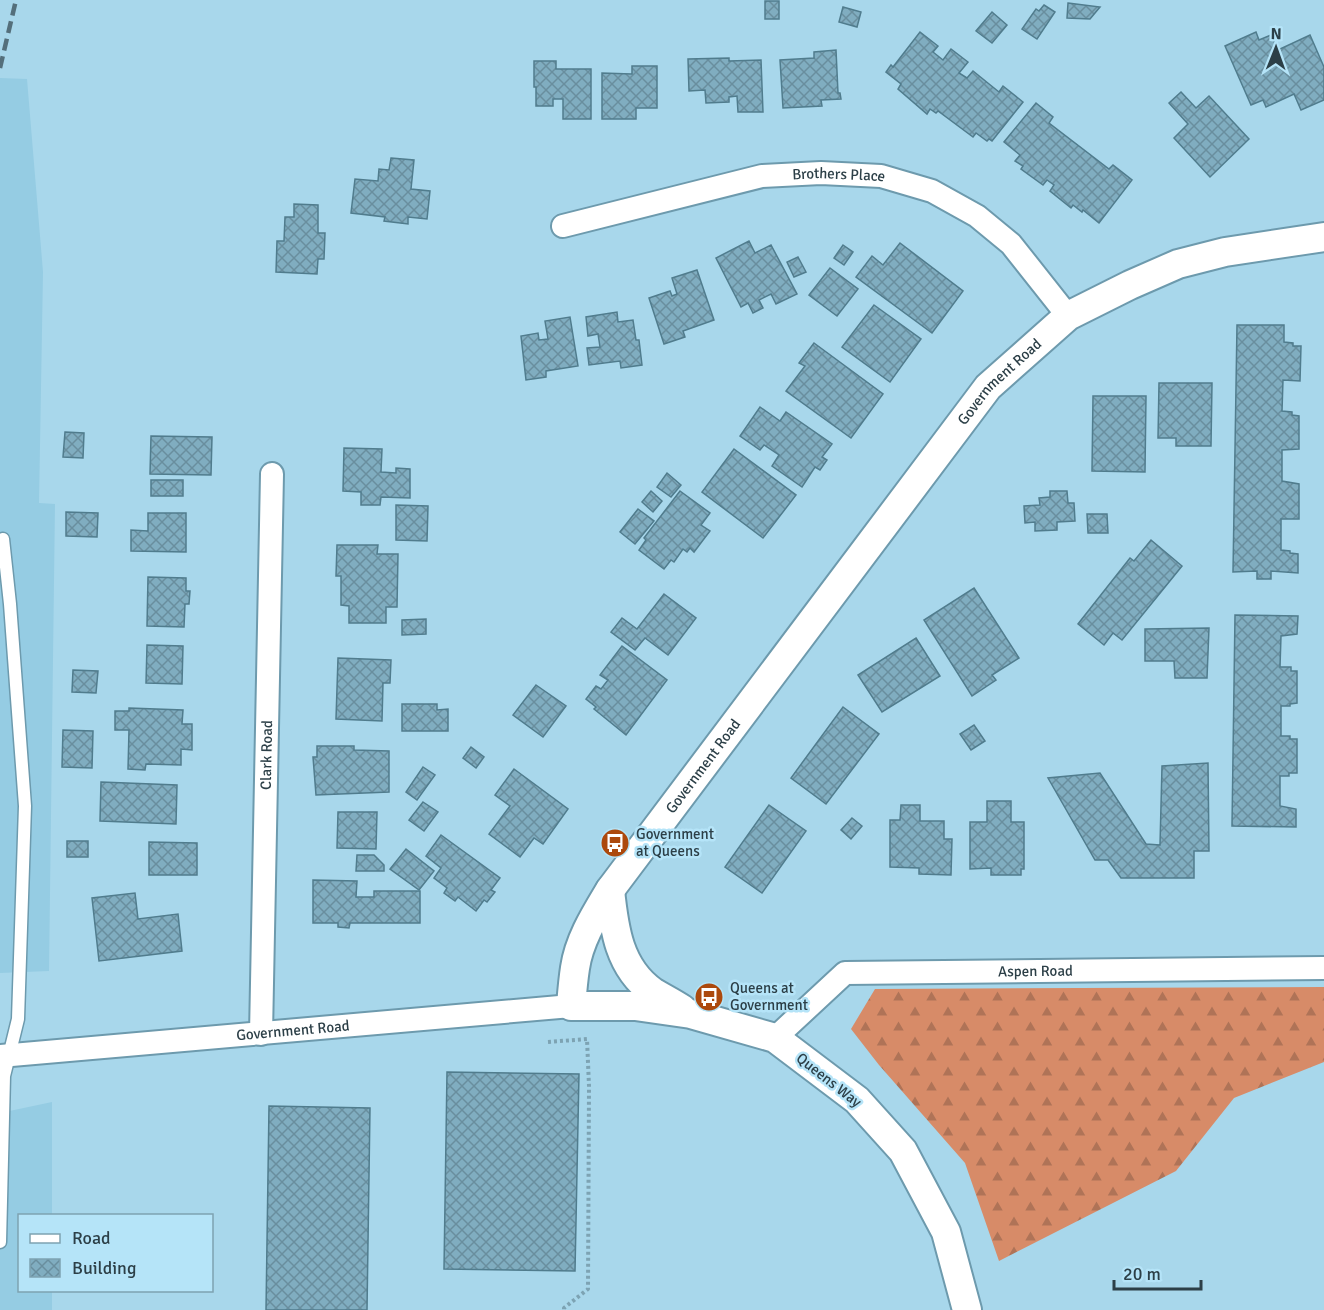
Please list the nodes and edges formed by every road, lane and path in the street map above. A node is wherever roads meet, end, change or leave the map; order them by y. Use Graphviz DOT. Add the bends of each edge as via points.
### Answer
graph roads {
  1 [pos="563,226"];
  2 [pos="1324,237"];
  3 [pos="1068,316"];
  4 [pos="272,474"];
  5 [pos="3,539"];
  6 [pos="610,890"];
  7 [pos="1324,968"];
  8 [pos="571,1006"];
  9 [pos="691,1014"];
  10 [pos="261,1034"];
  11 [pos="775,1038"];
  12 [pos="548,1042"];
  13 [pos="4,1055"];
  14 [pos="0,1242"];
  15 [pos="564,1310"];
  16 [pos="967,1310"];
  1 -- 3 [label="street, Brothers Place" via="762,176 881,176 932,191 977,216 1011,244"];
  2 -- 3 [label="street, Government Road" via="1225,252 1178,264"];
  3 -- 6 [label="street, Government Road" via="988,387"];
  4 -- 10 [label="street, Clark Road"];
  5 -- 13 [label="lane" via="25,806 18,1018"];
  6 -- 8 [label="street, Government Road" via="579,953"];
  6 -- 9 [label="street" via="614,928 625,960 651,990"];
  7 -- 11 [label="street, Aspen Road" via="845,973"];
  8 -- 9 [label="street, Queens Way" via="635,1006"];
  8 -- 10 [label="street, Government Road"];
  9 -- 11 [label="street, Queens Way"];
  10 -- 13 [label="street, Government Road"];
  11 -- 16 [label="street, Queens Way" via="857,1100 903,1151 946,1232"];
  12 -- 15 [label="path" via="586,1039 589,1086 588,1289"];
  13 -- 14 [label="lane"];
}
